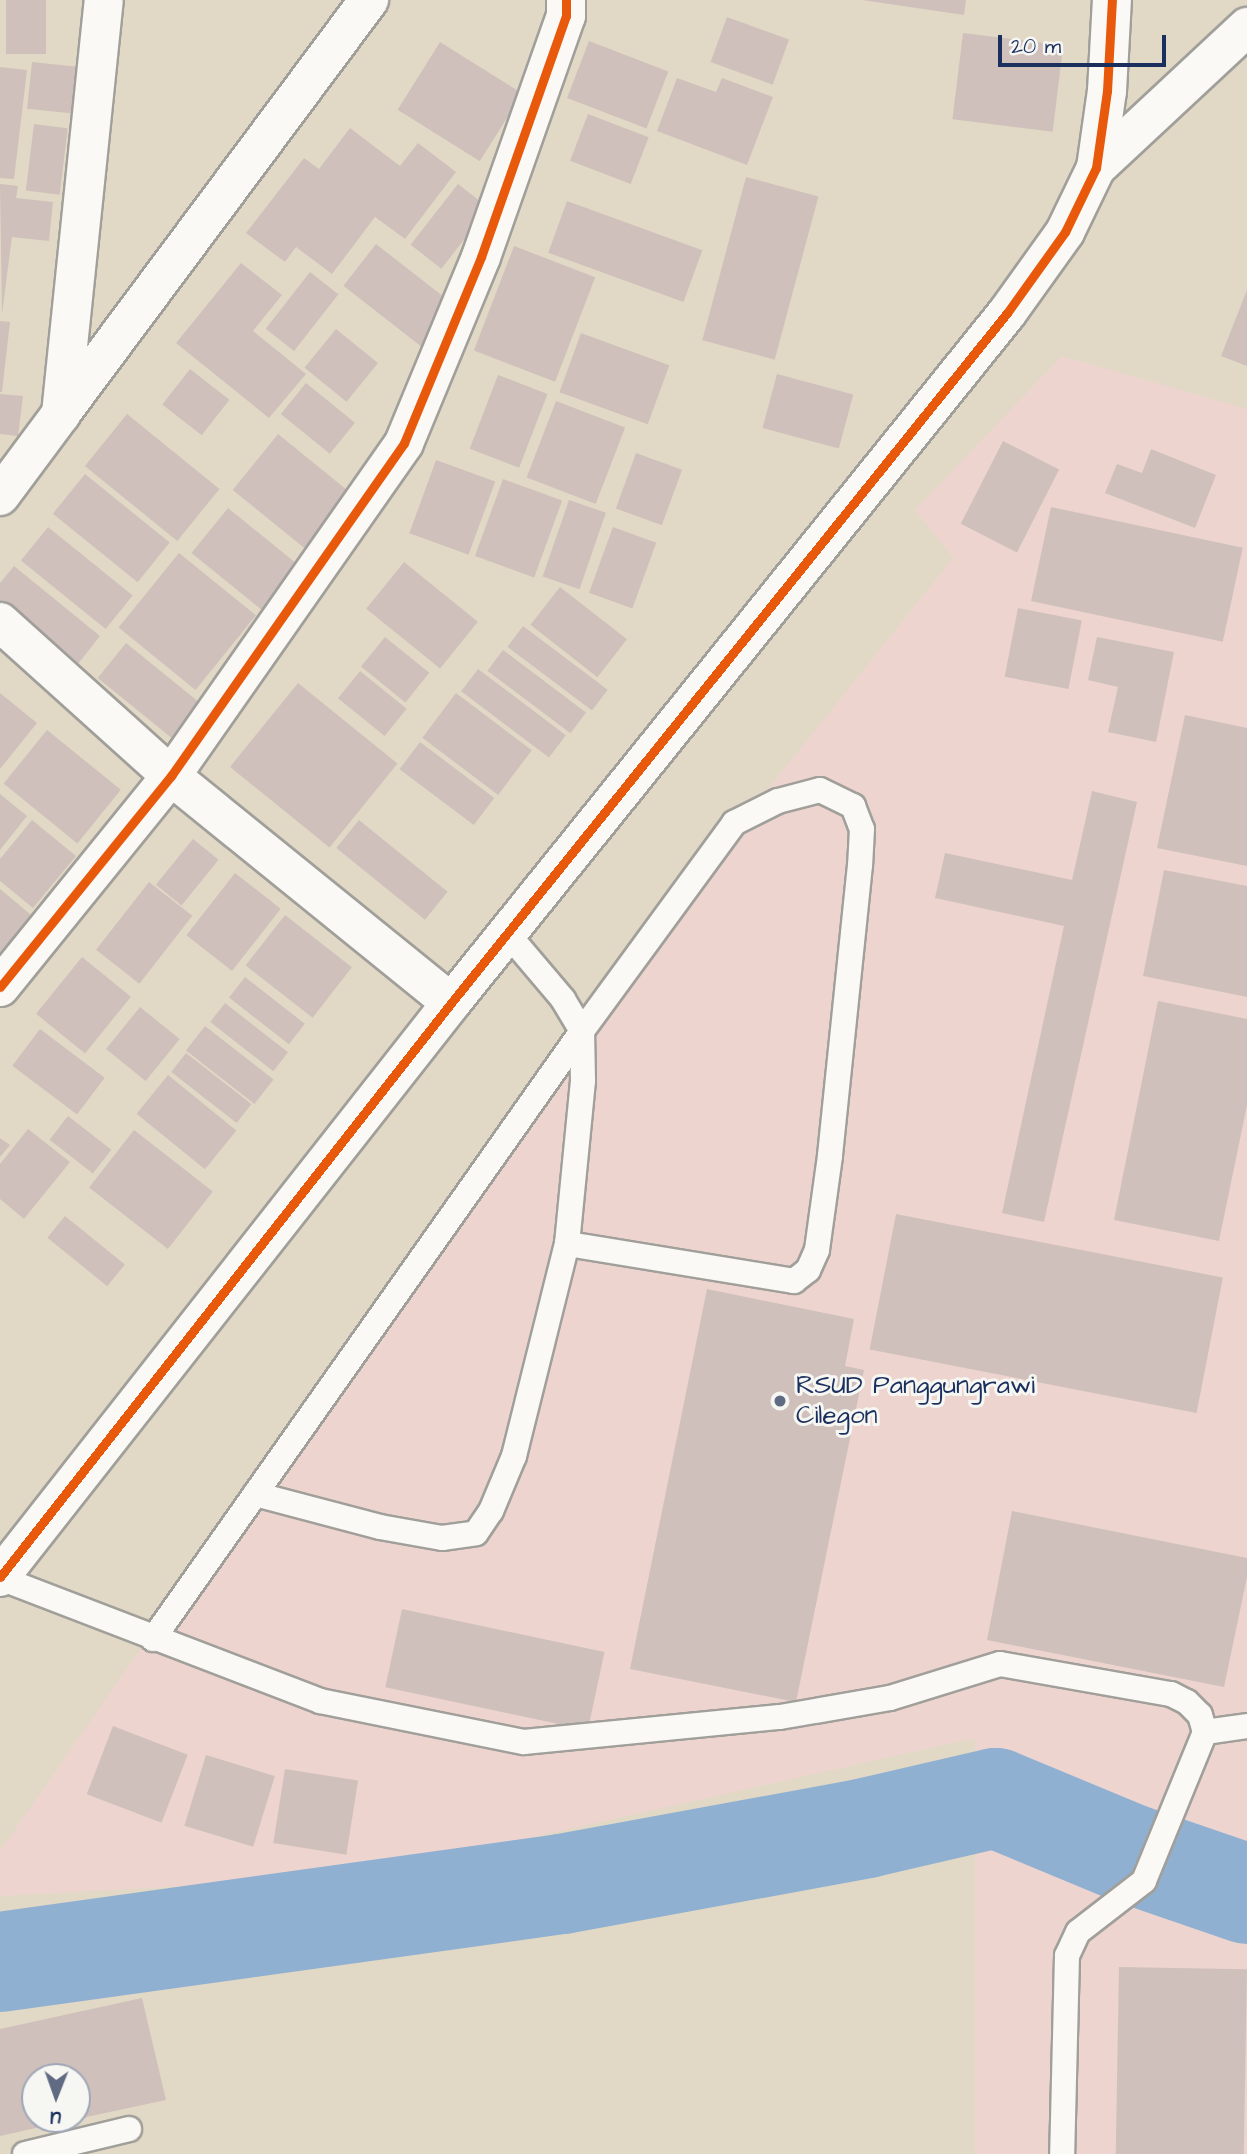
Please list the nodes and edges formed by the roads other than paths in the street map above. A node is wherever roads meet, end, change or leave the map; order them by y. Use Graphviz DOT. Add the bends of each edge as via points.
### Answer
graph roads {
  1 [pos="104,0"];
  2 [pos="369,0"];
  3 [pos="566,0"];
  4 [pos="1112,0"];
  5 [pos="1247,27"];
  6 [pos="1096,168"];
  7 [pos="61,414"];
  8 [pos="0,496"];
  9 [pos="0,622"];
  10 [pos="171,776"];
  11 [pos="507,933"];
  12 [pos="0,987"];
  13 [pos="451,1003"];
  14 [pos="582,1031"];
  15 [pos="567,1244"];
  16 [pos="255,1494"];
  17 [pos="0,1578"];
  18 [pos="153,1639"];
  19 [pos="1247,1726"];
  20 [pos="1205,1732"];
  21 [pos="129,2129"];
  22 [pos="25,2154"];
  23 [pos="1062,2154"];
  1 -- 7 [label="street"];
  2 -- 7 [label="street"];
  3 -- 10 [label="street" via="566,16 481,257 404,443"];
  4 -- 6 [label="street" via="1107,91"];
  5 -- 6 [label="street"];
  6 -- 11 [label="street" via="1065,232 1007,313"];
  7 -- 8 [label="street"];
  9 -- 10 [label="street"];
  10 -- 12 [label="street"];
  10 -- 13 [label="street"];
  11 -- 13 [label="street"];
  11 -- 14 [label="lane" via="563,999"];
  13 -- 17 [label="street"];
  14 -- 15 [label="lane" via="583,1081"];
  14 -- 15 [label="lane" via="734,823 778,801 820,790 853,806 862,829 860,865 830,1156 817,1250 807,1270 794,1281"];
  14 -- 16 [label="lane"];
  15 -- 16 [label="lane" via="514,1456 492,1511 476,1533 442,1538"];
  16 -- 18 [label="lane"];
  17 -- 18 [label="lane"];
  18 -- 20 [label="lane" via="320,1701 524,1742 780,1717 890,1698 1000,1664 1171,1694 1200,1715"];
  19 -- 20 [label="lane"];
  20 -- 23 [label="lane" via="1144,1881 1078,1932 1067,1956"];
  21 -- 22 [label="lane"];
}
